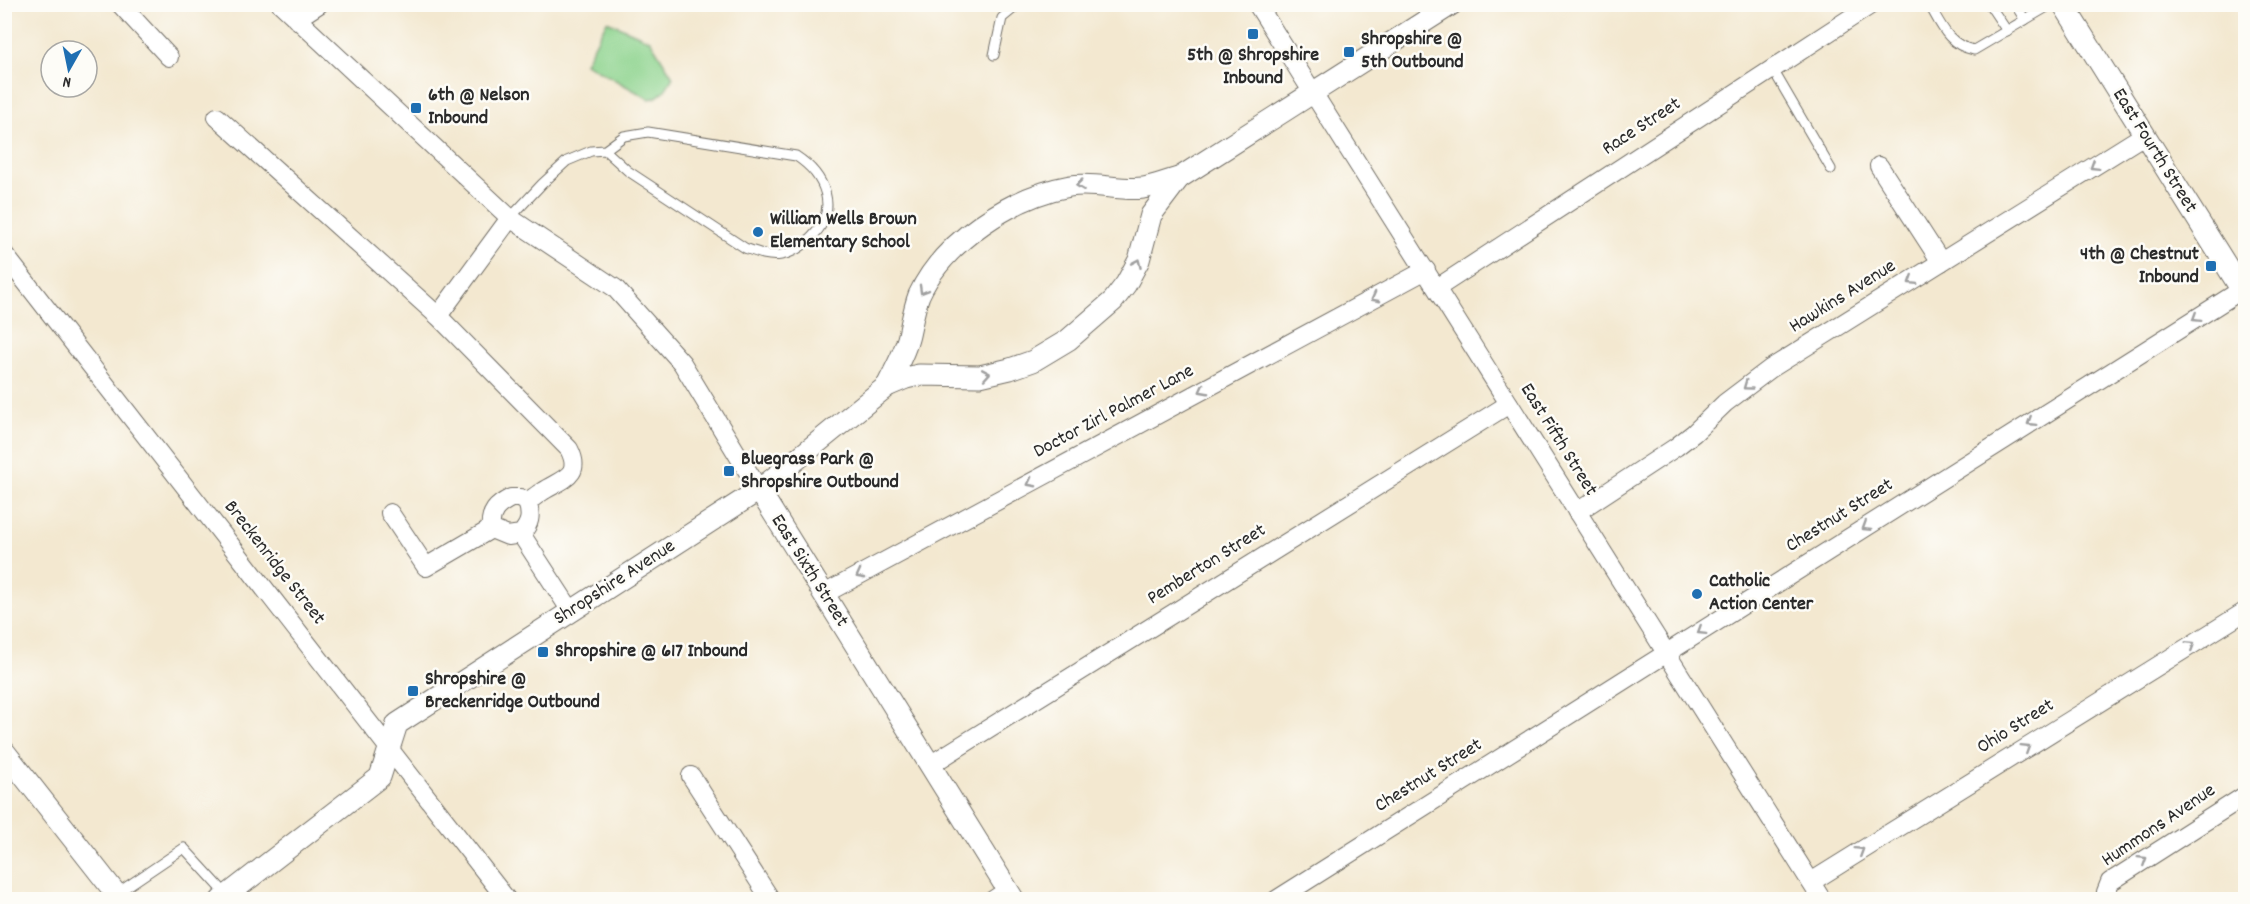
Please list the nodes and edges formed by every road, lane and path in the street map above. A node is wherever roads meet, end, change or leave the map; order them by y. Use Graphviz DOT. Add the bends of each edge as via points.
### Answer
graph roads {
  1 [pos="120,4"];
  2 [pos="281,4"];
  3 [pos="319,4"];
  4 [pos="1020,4"];
  5 [pos="1257,4"];
  6 [pos="1452,4"];
  7 [pos="1872,4"];
  8 [pos="1929,4"];
  9 [pos="1989,4"];
  10 [pos="2015,4"];
  11 [pos="2052,4"];
  12 [pos="2063,4"];
  13 [pos="296,19"];
  14 [pos="2025,20"];
  15 [pos="2007,30"];
  16 [pos="994,55"];
  17 [pos="169,57"];
  18 [pos="1772,68"];
  19 [pos="1312,92"];
  20 [pos="217,117"];
  21 [pos="2144,135"];
  22 [pos="605,150"];
  23 [pos="1879,166"];
  24 [pos="1831,169"];
  25 [pos="1179,178"];
  26 [pos="1114,186"];
  27 [pos="510,218"];
  28 [pos="1146,236"];
  29 [pos="4,254"];
  30 [pos="1941,262"];
  31 [pos="1426,270"];
  32 [pos="1437,288"];
  33 [pos="2244,291"];
  34 [pos="438,316"];
  35 [pos="909,335"];
  36 [pos="946,374"];
  37 [pos="887,386"];
  38 [pos="1509,404"];
  39 [pos="759,490"];
  40 [pos="528,502"];
  41 [pos="1577,512"];
  42 [pos="390,513"];
  43 [pos="491,529"];
  44 [pos="521,534"];
  45 [pos="824,594"];
  46 [pos="571,611"];
  47 [pos="2246,611"];
  48 [pos="1666,653"];
  49 [pos="389,748"];
  50 [pos="4,751"];
  51 [pos="930,765"];
  52 [pos="691,776"];
  53 [pos="2246,795"];
  54 [pos="1810,882"];
  55 [pos="1005,896"];
  56 [pos="119,897"];
  57 [pos="224,898"];
  58 [pos="507,900"];
  59 [pos="771,900"];
  60 [pos="1276,900"];
  61 [pos="1822,900"];
  62 [pos="2105,900"];
  1 -- 17 [label="street"];
  2 -- 13 [label="street, East Sixth Street"];
  3 -- 13 [label="street"];
  4 -- 16 [label="lane" via="1002,18"];
  5 -- 19 [label="street, East Fifth Street"];
  6 -- 19 [label="street, Shropshire Avenue"];
  7 -- 18 [label="street, Race Street"];
  8 -- 15 [label="lane" via="1961,48 1974,50"];
  9 -- 15 [label="lane"];
  10 -- 14 [label="lane"];
  11 -- 14 [label="lane"];
  12 -- 21 [label="street, East Fourth Street"];
  13 -- 27 [label="street, East Sixth Street"];
  14 -- 15 [label="lane"];
  18 -- 24 [label="lane"];
  18 -- 32 [label="street, Race Street"];
  19 -- 25 [label="street, Shropshire Avenue"];
  19 -- 31 [label="street, East Fifth Street"];
  20 -- 34 [label="street"];
  21 -- 30 [label="street, Hawkins Avenue, one-way"];
  21 -- 33 [label="street, East Fourth Street"];
  22 -- 22 [label="lane" via="628,171 760,254 780,255 801,248 818,231 825,216 827,199 821,180 810,165 796,156 648,132 624,136"];
  22 -- 27 [label="lane" via="567,161"];
  23 -- 30 [label="street"];
  25 -- 26 [label="street, Shropshire Avenue" via="1142,188"];
  25 -- 28 [label="street, Shropshire Avenue" via="1152,215"];
  26 -- 28 [label="street, Shropshire Avenue" via="1135,196 1143,212"];
  26 -- 35 [label="street, Shropshire Avenue, one-way" via="1090,184 1045,191 1018,202 967,236 942,262 920,294"];
  27 -- 34 [label="street"];
  27 -- 39 [label="street, East Sixth Street" via="615,288 682,363"];
  36 -- 28 [label="street, Shropshire Avenue, one-way" via="980,376 1010,369 1068,340 1113,301 1126,284"];
  29 -- 49 [label="street, Breckenridge Street"];
  30 -- 41 [label="street, Hawkins Avenue, one-way" via="1770,369 1676,447"];
  31 -- 32 [label="street, East Fifth Street"];
  31 -- 45 [label="street, Doctor Zirl Palmer Lane, one-way"];
  32 -- 38 [label="street, East Fifth Street"];
  33 -- 48 [label="street, Chestnut Street, one-way"];
  34 -- 40 [label="street" via="569,449 574,459 568,477"];
  35 -- 36 [label="street, Shropshire Avenue" via="913,351 924,364"];
  35 -- 37 [label="street, Shropshire Avenue"];
  36 -- 37 [label="street, Shropshire Avenue" via="919,375"];
  37 -- 39 [label="street, Shropshire Avenue"];
  38 -- 41 [label="street, East Fifth Street"];
  38 -- 51 [label="street, Pemberton Street"];
  39 -- 45 [label="street, East Sixth Street"];
  39 -- 46 [label="street, Shropshire Avenue"];
  40 -- 43 [label="street" via="511,498 501,503 491,516"];
  40 -- 44 [label="street" via="531,518"];
  41 -- 48 [label="street, East Fifth Street"];
  42 -- 43 [label="street" via="426,567"];
  43 -- 44 [label="street" via="508,536"];
  44 -- 46 [label="street"];
  45 -- 51 [label="street, East Sixth Street"];
  46 -- 49 [label="street, Shropshire Avenue" via="397,724"];
  54 -- 47 [label="street, Ohio Street, one-way"];
  48 -- 54 [label="street, East Fifth Street"];
  48 -- 60 [label="street, Chestnut Street"];
  49 -- 57 [label="street, Shropshire Avenue" via="380,777"];
  49 -- 58 [label="street, Breckenridge Street"];
  50 -- 56 [label="street"];
  51 -- 55 [label="street, East Sixth Street"];
  52 -- 59 [label="street"];
  62 -- 53 [label="street, Hummons Avenue, one-way" via="2110,882"];
  54 -- 61 [label="street, East Fifth Street"];
  56 -- 57 [label="lane" via="184,848"];
}
